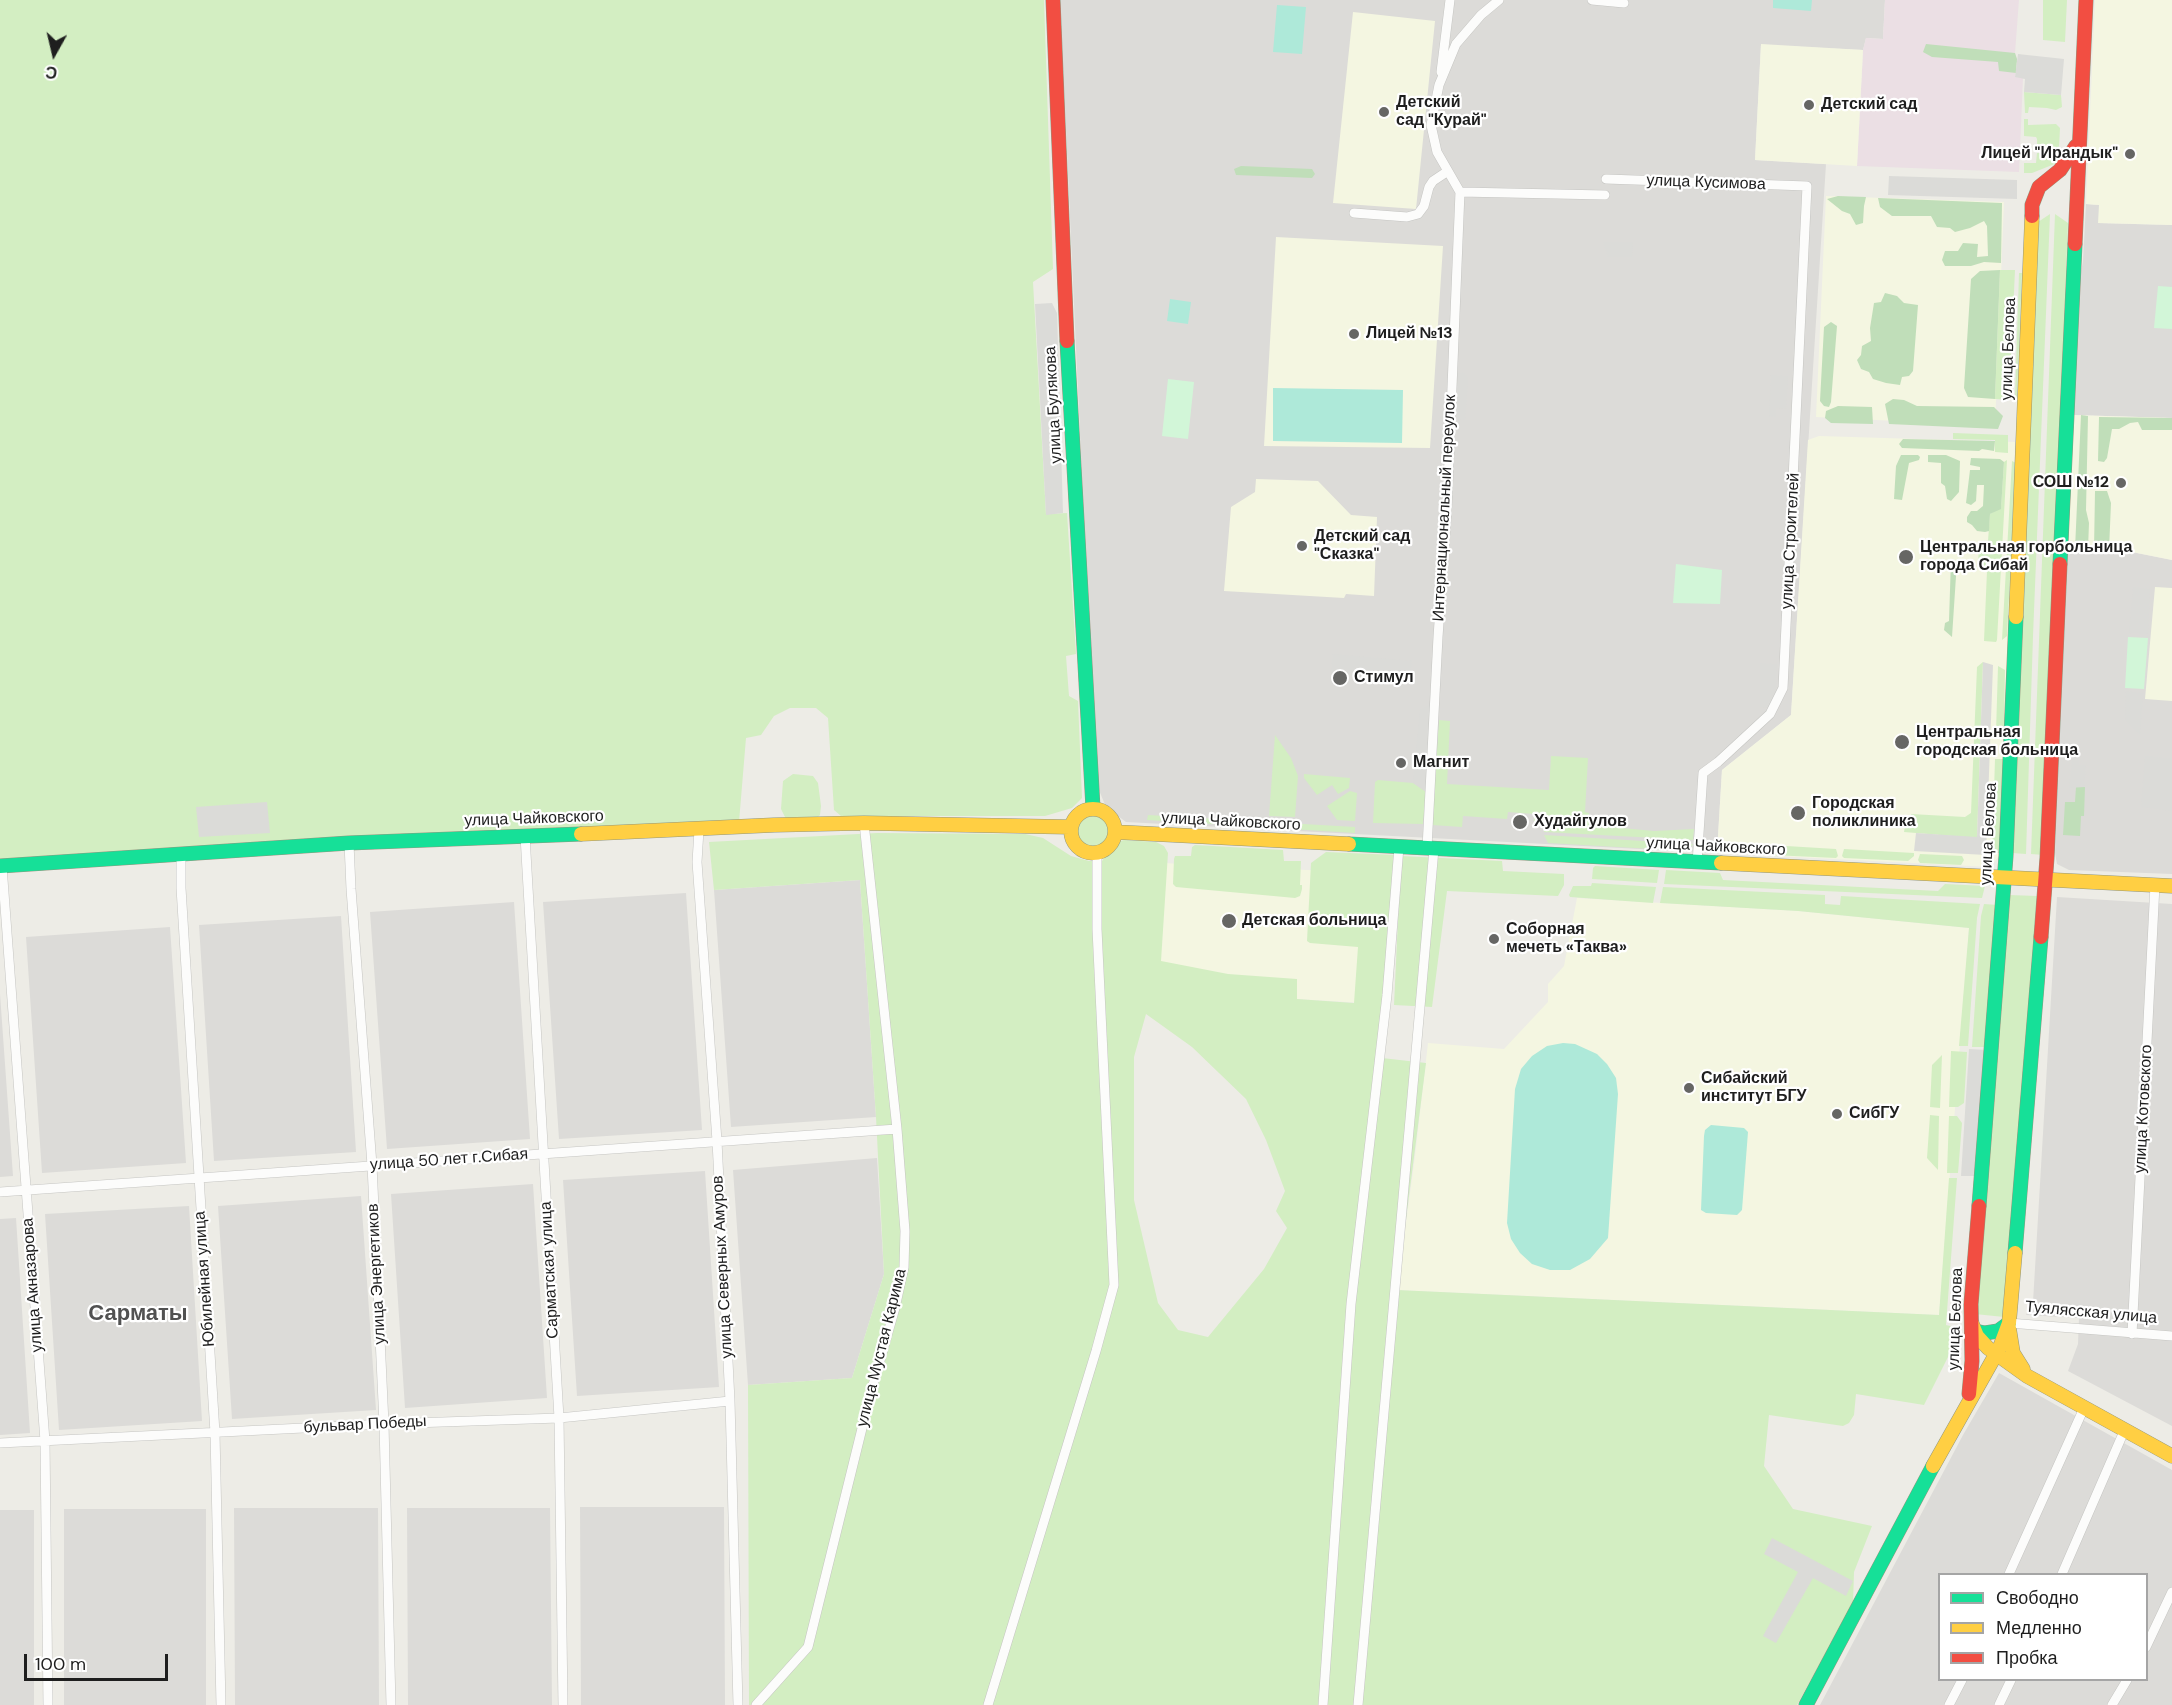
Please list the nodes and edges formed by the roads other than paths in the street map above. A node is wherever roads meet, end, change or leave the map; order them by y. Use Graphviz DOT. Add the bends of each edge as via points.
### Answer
graph roads {
  1 [pos="1053,0"];
  2 [pos="1450,0"];
  3 [pos="1499,0"];
  4 [pos="1592,0"];
  5 [pos="2086,0"];
  6 [pos="1624,3"];
  7 [pos="1439,85"];
  8 [pos="2078,140"];
  9 [pos="2077,167"];
  10 [pos="1448,171"];
  11 [pos="1606,179"];
  12 [pos="2046,180"];
  13 [pos="2064,180"];
  14 [pos="1807,186"];
  15 [pos="1460,192"];
  16 [pos="2076,192"];
  17 [pos="1605,195"];
  18 [pos="1354,213"];
  19 [pos="1093,808"];
  20 [pos="864,823"];
  21 [pos="1070,827"];
  22 [pos="699,830"];
  23 [pos="1115,832"];
  24 [pos="525,836"];
  25 [pos="349,843"];
  26 [pos="1399,847"];
  27 [pos="1430,848"];
  28 [pos="1096,853"];
  29 [pos="181,854"];
  30 [pos="1697,863"];
  31 [pos="1,866"];
  32 [pos="2004,878"];
  33 [pos="2046,880"];
  34 [pos="2155,885"];
  35 [pos="2172,886"];
  36 [pos="897,1129"];
  37 [pos="717,1141"];
  38 [pos="544,1153"];
  39 [pos="372,1165"];
  40 [pos="198,1177"];
  41 [pos="26,1190"];
  42 [pos="0,1192"];
  43 [pos="2009,1323"];
  44 [pos="1973,1325"];
  45 [pos="2132,1334"];
  46 [pos="2172,1336"];
  47 [pos="1996,1354"];
  48 [pos="2027,1376"];
  49 [pos="730,1401"];
  50 [pos="1968,1402"];
  51 [pos="2084,1408"];
  52 [pos="559,1418"];
  53 [pos="384,1424"];
  54 [pos="2125,1429"];
  55 [pos="215,1433"];
  56 [pos="45,1441"];
  57 [pos="0,1443"];
  58 [pos="2172,1456"];
  59 [pos="2010,1573"];
  60 [pos="2063,1573"];
  61 [pos="2172,1592"];
  62 [pos="2148,1643"];
  63 [pos="1961,1681"];
  64 [pos="2011,1681"];
  65 [pos="2126,1681"];
  66 [pos="48,1705"];
  67 [pos="221,1705"];
  68 [pos="391,1705"];
  69 [pos="563,1705"];
  70 [pos="738,1705"];
  71 [pos="756,1705"];
  72 [pos="988,1705"];
  73 [pos="1323,1705"];
  74 [pos="1358,1705"];
  75 [pos="1806,1705"];
  76 [pos="1949,1705"];
  77 [pos="1999,1705"];
  78 [pos="2112,1705"];
  1 -- 19 [label="main road, улица Булякова"];
  2 -- 7 [label="street"];
  3 -- 7 [label="street" via="1456,44"];
  4 -- 6 [label="street"];
  5 -- 8 [label="main road, улица Белова"];
  7 -- 10 [label="street" via="1431,125 1437,152"];
  8 -- 9 [label="main road, улица Белова"];
  8 -- 12 [label="main road, улица Белова" via="2060,170"];
  9 -- 13 [label="main road"];
  9 -- 16 [label="main road, улица Белова"];
  10 -- 15 [label="street"];
  10 -- 18 [label="street" via="1432,181 1418,213 1400,217"];
  11 -- 14 [label="street, улица Кусимова"];
  12 -- 13 [label="main road"];
  12 -- 32 [label="main road, улица Белова" via="2033,198 2030,223"];
  13 -- 16 [label="main road"];
  14 -- 30 [label="street, улица Строителей" via="1783,688 1770,714 1703,773"];
  15 -- 17 [label="street"];
  15 -- 27 [label="street, Интернациональный переулок"];
  16 -- 33 [label="main road, улица Белова"];
  19 -- 21 [label="main road" via="1078,814"];
  19 -- 23 [label="main road" via="1112,820"];
  20 -- 21 [label="main road, улица Чайковского"];
  20 -- 22 [label="main road, улица Чайковского"];
  20 -- 36 [label="street, улица Мустая Карима"];
  21 -- 28 [label="main road" via="1077,847"];
  22 -- 24 [label="main road, улица Чайковского"];
  22 -- 37 [label="street, улица Северных Амуров" via="697,862"];
  23 -- 26 [label="main road, улица Чайковского"];
  23 -- 28 [label="main road" via="1106,849"];
  24 -- 25 [label="main road, улица Чайковского"];
  24 -- 38 [label="street, Сарматская улица"];
  25 -- 29 [label="main road, улица Чайковского"];
  25 -- 39 [label="street, улица Энергетиков"];
  26 -- 27 [label="main road, улица Чайковского"];
  26 -- 73 [label="street" via="1387,995 1351,1304"];
  27 -- 30 [label="main road, улица Чайковского"];
  27 -- 74 [label="street, Интернациональный переулок"];
  28 -- 72 [label="street" via="1096,929 1114,1285"];
  29 -- 31 [label="main road, улица Чайковского"];
  29 -- 40 [label="street, Юбилейная улица"];
  30 -- 32 [label="main road, улица Чайковского"];
  31 -- 41 [label="street, улица Акназарова"];
  32 -- 33 [label="main road, улица Чайковского"];
  32 -- 44 [label="main road, улица Белова"];
  33 -- 34 [label="main road, улица Чайковского"];
  33 -- 43 [label="main road, улица Белова"];
  34 -- 35 [label="main road, улица Чайковского"];
  34 -- 45 [label="street, улица Котовского"];
  36 -- 37 [label="street, улица 50 лет г.Сибая"];
  36 -- 71 [label="street, улица Мустая Карима" via="905,1231 904,1267 896,1308 871,1392 808,1647"];
  37 -- 38 [label="street, улица 50 лет г.Сибая"];
  37 -- 49 [label="street, улица Северных Амуров"];
  38 -- 39 [label="street, улица 50 лет г.Сибая"];
  38 -- 52 [label="street, Сарматская улица"];
  39 -- 40 [label="street, улица 50 лет г.Сибая"];
  39 -- 53 [label="street, улица Энергетиков"];
  40 -- 41 [label="street, улица 50 лет г.Сибая"];
  40 -- 55 [label="street, Юбилейная улица"];
  41 -- 42 [label="street, улица 50 лет г.Сибая"];
  41 -- 56 [label="street, улица Акназарова"];
  43 -- 44 [label="main road, Туялясская улица" via="1998,1332 1985,1333"];
  43 -- 45 [label="street, Туялясская улица"];
  43 -- 47 [label="main road, улица Белова"];
  43 -- 48 [label="main road" via="2013,1353"];
  44 -- 47 [label="main road" via="1980,1339"];
  44 -- 50 [label="main road, улица Белова"];
  45 -- 46 [label="street, Туялясская улица"];
  47 -- 48 [label="main road"];
  47 -- 50 [label="main road, улица Белова"];
  48 -- 51 [label="main road"];
  49 -- 52 [label="street, бульвар Победы"];
  49 -- 70 [label="street, улица Северных Амуров"];
  50 -- 75 [label="main road, улица Белова"];
  51 -- 54 [label="main road"];
  51 -- 59 [label="street"];
  52 -- 53 [label="street, бульвар Победы"];
  52 -- 69 [label="street, Сарматская улица"];
  53 -- 55 [label="street, бульвар Победы"];
  53 -- 68 [label="street, улица Энергетиков"];
  54 -- 58 [label="main road"];
  54 -- 60 [label="street"];
  55 -- 56 [label="street, бульвар Победы"];
  55 -- 67 [label="street, Юбилейная улица"];
  56 -- 57 [label="street, бульвар Победы"];
  56 -- 66 [label="street, улица Акназарова"];
  61 -- 62 [label="street"];
  63 -- 76 [label="street"];
  64 -- 77 [label="street"];
  65 -- 78 [label="street"];
}
